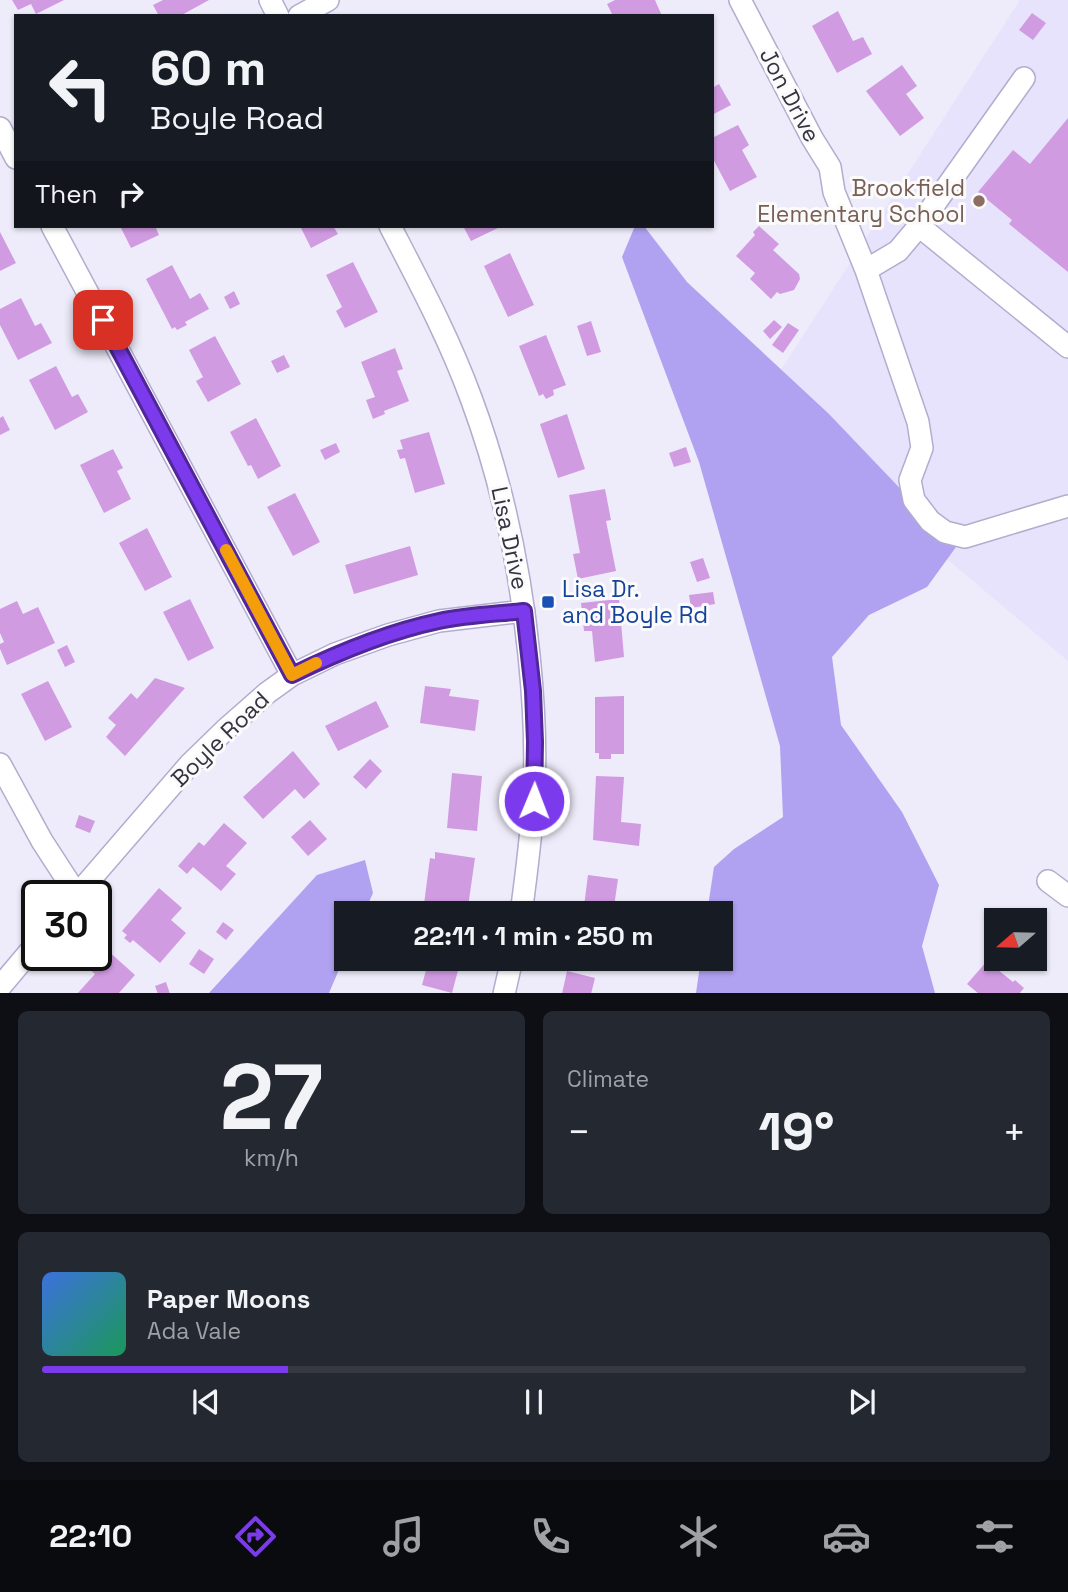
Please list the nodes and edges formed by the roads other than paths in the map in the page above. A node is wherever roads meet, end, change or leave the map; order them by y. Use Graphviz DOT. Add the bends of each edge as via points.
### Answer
graph roads {
  1 [pos="328,0"];
  2 [pos="740,0"];
  3 [pos="303,14"];
  4 [pos="1024,78"];
  5 [pos="0,128"];
  6 [pos="14,154"];
  7 [pos="919,226"];
  8 [pos="53,228"];
  9 [pos="391,228"];
  10 [pos="866,270"];
  11 [pos="1068,347"];
  12 [pos="1068,506"];
  13 [pos="524,611"];
  14 [pos="292,675"];
  15 [pos="0,764"];
  16 [pos="67,880"];
  17 [pos="89,880"];
  18 [pos="1048,881"];
  19 [pos="1068,897"];
  20 [pos="523,901"];
  21 [pos="21,962"];
  22 [pos="509,971"];
  23 [pos="0,987"];
  24 [pos="504,993"];
  1 -- 3 [label="street"];
  2 -- 10 [label="street, Jon Drive" via="830,167 834,192"];
  4 -- 7 [label="street"];
  5 -- 6 [label="street"];
  7 -- 10 [label="street" via="898,251"];
  7 -- 11 [label="street"];
  8 -- 14 [label="street"];
  9 -- 13 [label="street, Lisa Drive" via="471,397 509,526"];
  10 -- 12 [label="street, Jon Drive" via="918,422 922,448 910,480 914,500 930,521 945,532 965,537"];
  13 -- 14 [label="street, Boyle Road" via="439,621 388,635"];
  13 -- 20 [label="street, Lisa Drive" via="535,742 534,801"];
  14 -- 17 [label="street, Boyle Road" via="190,764"];
  15 -- 16 [label="street"];
  18 -- 19 [label="street"];
  21 -- 23 [label="street"];
  22 -- 24 [label="street"];
}
